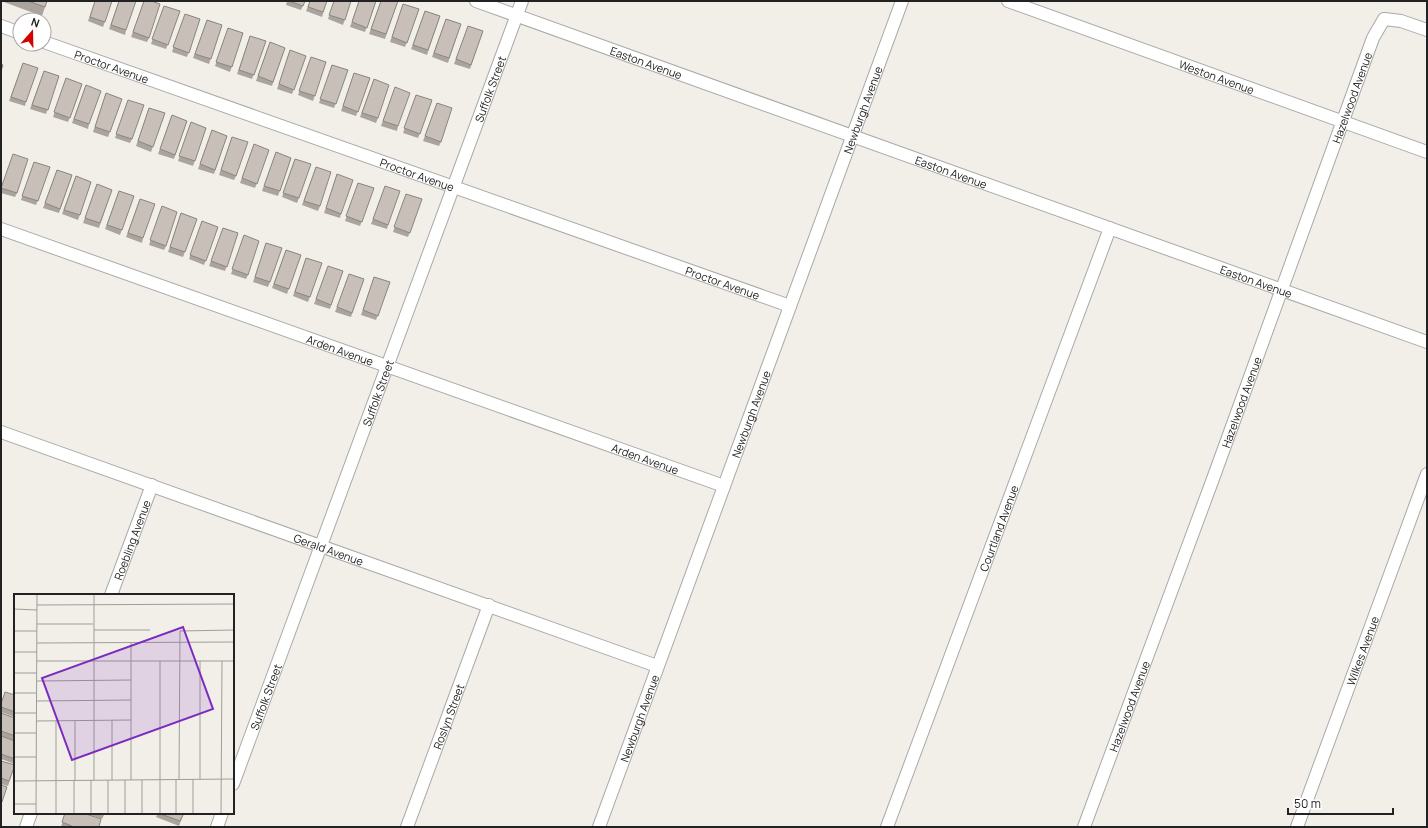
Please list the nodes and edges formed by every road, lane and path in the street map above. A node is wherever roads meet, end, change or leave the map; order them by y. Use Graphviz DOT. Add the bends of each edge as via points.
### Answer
graph roads {
  1 [pos="476,1"];
  2 [pos="522,1"];
  3 [pos="902,1"];
  4 [pos="1008,1"];
  5 [pos="516,16"];
  6 [pos="1,26"];
  7 [pos="12,30"];
  8 [pos="1427,30"];
  9 [pos="52,45"];
  10 [pos="1342,122"];
  11 [pos="853,136"];
  12 [pos="1427,152"];
  13 [pos="453,186"];
  14 [pos="1110,228"];
  15 [pos="1,230"];
  16 [pos="1281,290"];
  17 [pos="790,306"];
  18 [pos="1427,342"];
  19 [pos="387,366"];
  20 [pos="1,432"];
  21 [pos="1427,474"];
  22 [pos="152,485"];
  23 [pos="724,486"];
  24 [pos="321,545"];
  25 [pos="110,594"];
  26 [pos="489,605"];
  27 [pos="657,666"];
  28 [pos="234,781"];
  29 [pos="31,814"];
  30 [pos="222,814"];
  31 [pos="26,827"];
  32 [pos="217,827"];
  33 [pos="407,827"];
  34 [pos="599,827"];
  35 [pos="887,827"];
  36 [pos="1084,827"];
  37 [pos="1297,827"];
  1 -- 5 [label="street, Easton Avenue"];
  2 -- 5 [label="street, Suffolk Street"];
  3 -- 11 [label="street, Newburgh Avenue"];
  4 -- 10 [label="street, Weston Avenue"];
  5 -- 11 [label="street, Easton Avenue"];
  5 -- 13 [label="street, Suffolk Street"];
  6 -- 7 [label="street"];
  8 -- 10 [label="street, Hazelwood Avenue" via="1401,21 1384,19 1373,38"];
  9 -- 13 [label="street, Proctor Avenue"];
  10 -- 12 [label="street, Weston Avenue"];
  10 -- 16 [label="street, Hazelwood Avenue"];
  11 -- 14 [label="street, Easton Avenue"];
  11 -- 17 [label="street, Newburgh Avenue"];
  13 -- 17 [label="street, Proctor Avenue"];
  13 -- 19 [label="street, Suffolk Street"];
  14 -- 16 [label="street, Easton Avenue"];
  14 -- 35 [label="street, Courtland Avenue"];
  15 -- 19 [label="street, Arden Avenue"];
  16 -- 18 [label="street, Easton Avenue"];
  16 -- 36 [label="street, Hazelwood Avenue"];
  17 -- 23 [label="street, Newburgh Avenue"];
  19 -- 23 [label="street, Arden Avenue"];
  19 -- 24 [label="street, Suffolk Street"];
  20 -- 22 [label="street, Gerald Avenue"];
  21 -- 37 [label="street, Wilkes Avenue"];
  22 -- 24 [label="street, Gerald Avenue"];
  22 -- 25 [label="street, Roebling Avenue"];
  23 -- 27 [label="street, Newburgh Avenue"];
  24 -- 26 [label="street, Gerald Avenue"];
  24 -- 28 [label="street, Suffolk Street"];
  26 -- 27 [label="street, Gerald Avenue"];
  26 -- 33 [label="street, Roslyn Street"];
  27 -- 34 [label="street, Newburgh Avenue"];
  29 -- 31 [label="street"];
  30 -- 32 [label="street"];
}
